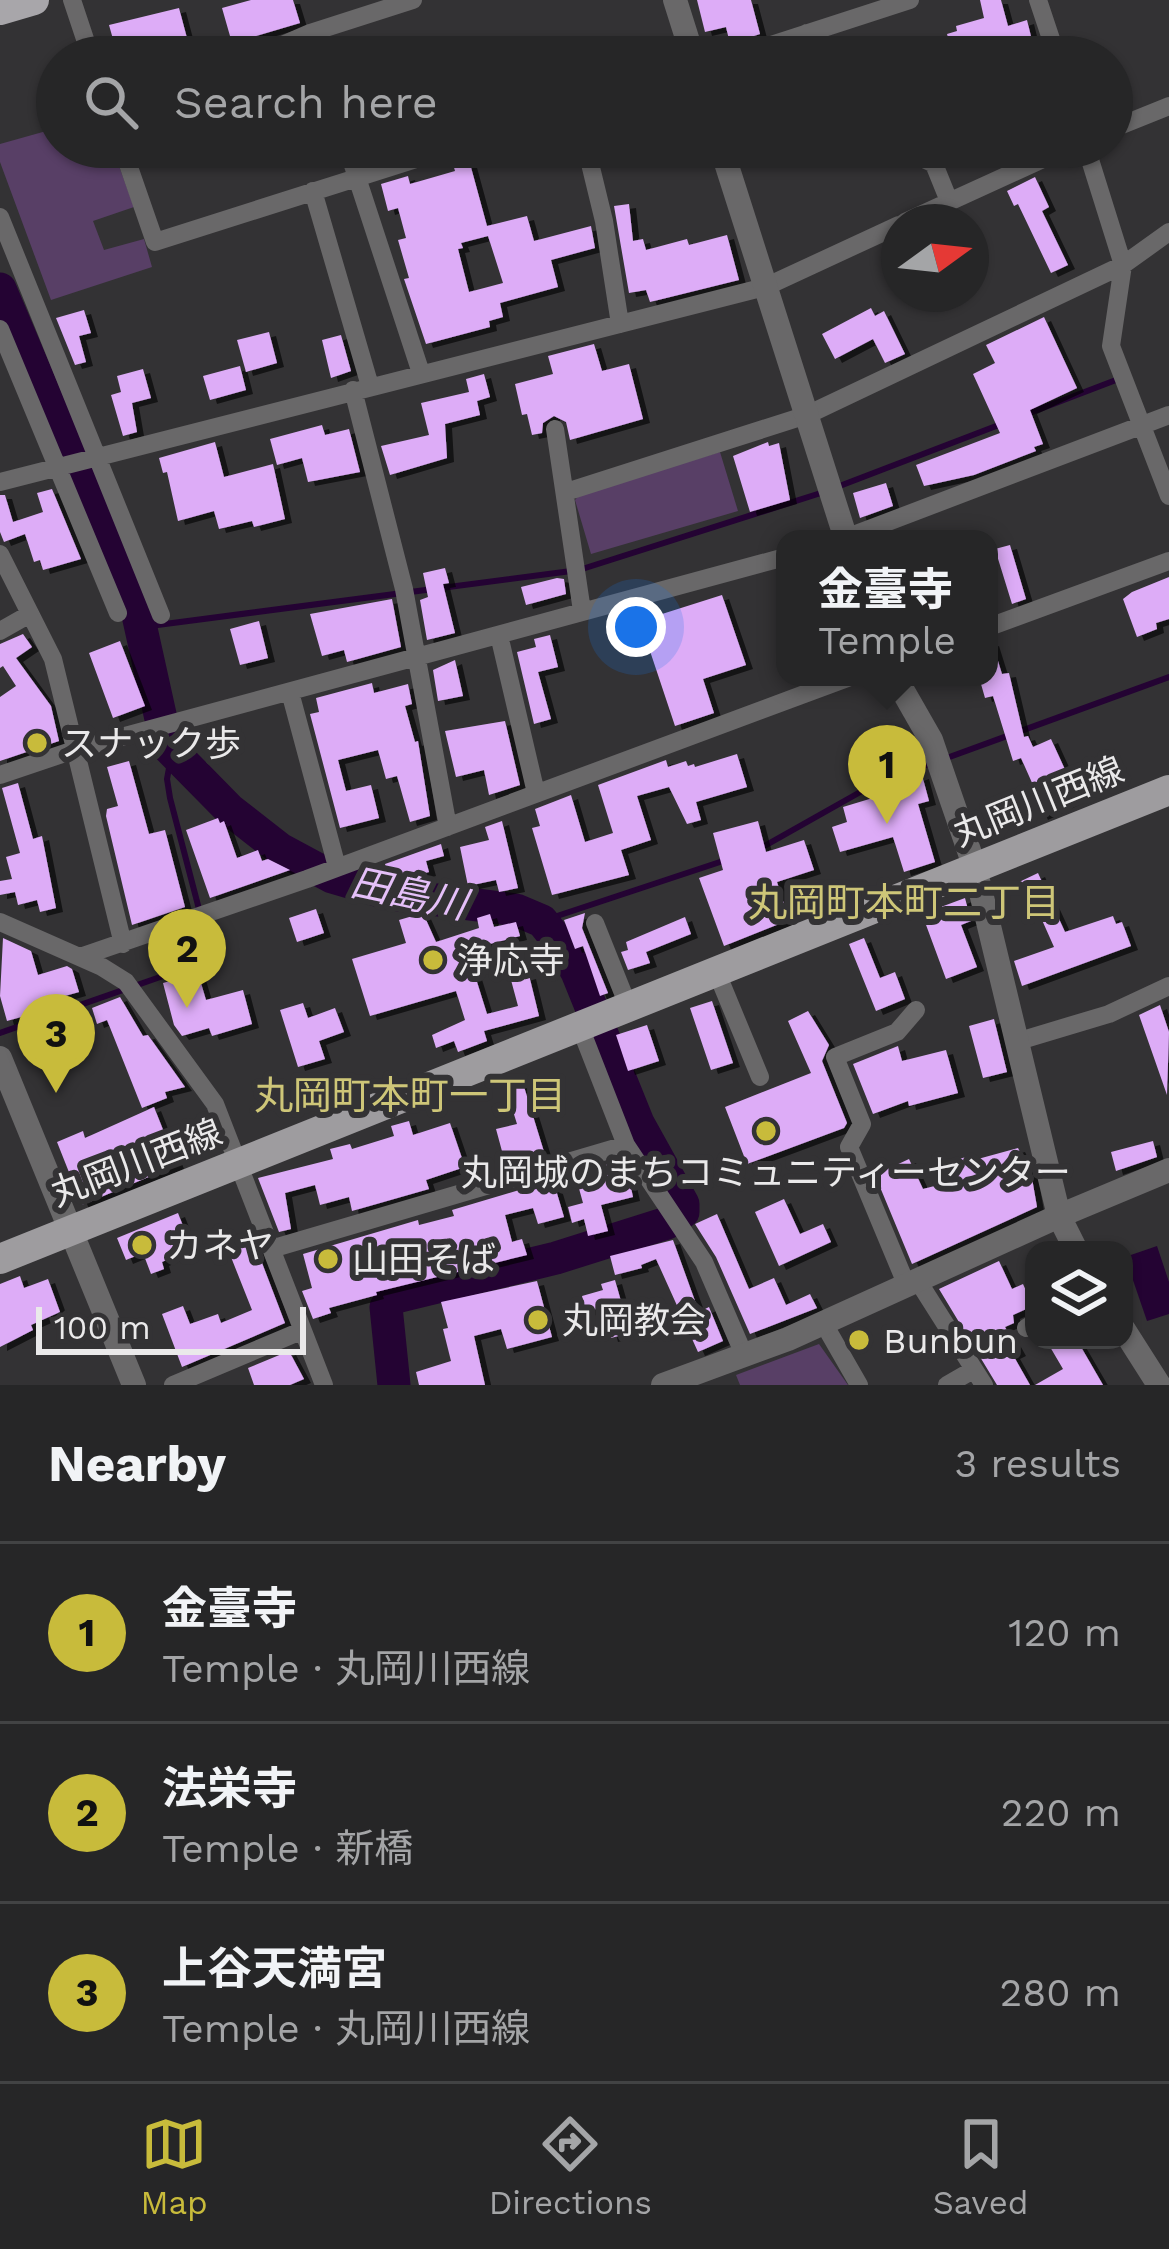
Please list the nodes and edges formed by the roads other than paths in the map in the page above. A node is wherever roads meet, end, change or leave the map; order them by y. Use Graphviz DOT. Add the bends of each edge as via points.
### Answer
graph roads {
  1 [pos="34,0"];
  2 [pos="72,0"];
  3 [pos="413,0"];
  4 [pos="675,0"];
  5 [pos="910,0"];
  6 [pos="1038,0"];
  7 [pos="0,10"];
  8 [pos="310,33"];
  9 [pos="807,33"];
  10 [pos="84,36"];
  11 [pos="303,36"];
  12 [pos="311,36"];
  13 [pos="686,36"];
  14 [pos="798,36"];
  15 [pos="808,36"];
  16 [pos="1050,36"];
  17 [pos="1169,106"];
  18 [pos="1133,121"];
  19 [pos="129,168"];
  20 [pos="354,168"];
  21 [pos="386,168"];
  22 [pos="591,168"];
  23 [pos="728,168"];
  24 [pos="936,168"];
  25 [pos="1022,168"];
  26 [pos="1093,168"];
  27 [pos="357,177"];
  28 [pos="314,191"];
  29 [pos="949,201"];
  30 [pos="943,204"];
  31 [pos="0,217"];
  32 [pos="1169,232"];
  33 [pos="881,233"];
  34 [pos="1123,265"];
  35 [pos="766,287"];
  36 [pos="620,323"];
  37 [pos="0,329"];
  38 [pos="421,373"];
  39 [pos="361,388"];
  40 [pos="807,415"];
  41 [pos="1169,415"];
  42 [pos="1142,425"];
  43 [pos="555,429"];
  44 [pos="98,456"];
  45 [pos="56,467"];
  46 [pos="0,482"];
  47 [pos="566,493"];
  48 [pos="1169,496"];
  49 [pos="842,530"];
  50 [pos="868,530"];
  51 [pos="0,554"];
  52 [pos="776,559"];
  53 [pos="1169,561"];
  54 [pos="582,611"];
  55 [pos="118,613"];
  56 [pos="30,614"];
  57 [pos="160,615"];
  58 [pos="998,624"];
  59 [pos="0,631"];
  60 [pos="499,634"];
  61 [pos="418,658"];
  62 [pos="826,686"];
  63 [pos="900,686"];
  64 [pos="290,692"];
  65 [pos="77,749"];
  66 [pos="0,775"];
  67 [pos="1169,790"];
  68 [pos="536,793"];
  69 [pos="448,827"];
  70 [pos="336,867"];
  71 [pos="975,868"];
  72 [pos="0,922"];
  73 [pos="595,923"];
  74 [pos="123,944"];
  75 [pos="80,957"];
  76 [pos="717,973"];
  77 [pos="1169,986"];
  78 [pos="629,1008"];
  79 [pos="916,1010"];
  80 [pos="580,1027"];
  81 [pos="1019,1041"];
  82 [pos="0,1058"];
  83 [pos="760,1077"];
  84 [pos="626,1145"];
  85 [pos="240,1164"];
  86 [pos="1169,1170"];
  87 [pos="1059,1216"];
  88 [pos="71,1228"];
  89 [pos="1072,1241"];
  90 [pos="272,1249"];
  91 [pos="0,1259"];
  92 [pos="913,1283"];
  93 [pos="824,1324"];
  94 [pos="301,1331"];
  95 [pos="1133,1344"];
  96 [pos="745,1357"];
  97 [pos="978,1377"];
  98 [pos="700,1379"];
  99 [pos="134,1385"];
  100 [pos="173,1385"];
  101 [pos="324,1385"];
  102 [pos="662,1385"];
  103 [pos="860,1385"];
  104 [pos="947,1385"];
  105 [pos="1159,1385"];
  1 -- 7 [label="highway"];
  2 -- 10 [label="street"];
  3 -- 8 [label="street"];
  4 -- 13 [label="street"];
  5 -- 9 [label="street"];
  6 -- 16 [label="street"];
  8 -- 11 [label="street"];
  8 -- 12 [label="street"];
  9 -- 14 [label="street"];
  9 -- 15 [label="street"];
  17 -- 18 [label="street"];
  19 -- 28 [label="street" via="155,242"];
  20 -- 27 [label="street"];
  21 -- 27 [label="street"];
  22 -- 36 [label="street"];
  23 -- 35 [label="street"];
  24 -- 29 [label="street"];
  25 -- 29 [label="street"];
  26 -- 34 [label="street"];
  27 -- 28 [label="street"];
  27 -- 38 [label="street"];
  28 -- 39 [label="street"];
  29 -- 30 [label="street"];
  31 -- 44 [label="street"];
  32 -- 34 [label="street"];
  33 -- 35 [label="street"];
  34 -- 40 [label="street"];
  34 -- 42 [label="street" via="1112,346"];
  35 -- 36 [label="street"];
  35 -- 40 [label="street"];
  36 -- 38 [label="street"];
  37 -- 45 [label="street"];
  38 -- 39 [label="street"];
  39 -- 44 [label="street"];
  39 -- 61 [label="street"];
  40 -- 47 [label="street"];
  40 -- 49 [label="street"];
  41 -- 42 [label="street"];
  42 -- 48 [label="street"];
  42 -- 50 [label="street"];
  43 -- 47 [label="street"];
  44 -- 45 [label="street"];
  44 -- 57 [label="street"];
  45 -- 46 [label="street"];
  45 -- 55 [label="street"];
  47 -- 54 [label="street"];
  51 -- 56 [label="street"];
  52 -- 54 [label="street"];
  53 -- 58 [label="street"];
  54 -- 60 [label="street"];
  56 -- 59 [label="street"];
  56 -- 65 [label="street" via="53,659"];
  60 -- 61 [label="street"];
  60 -- 68 [label="street"];
  61 -- 64 [label="street"];
  61 -- 69 [label="street"];
  62 -- 68 [label="street"];
  63 -- 71 [label="street" via="931,740"];
  64 -- 65 [label="street"];
  64 -- 70 [label="street"];
  65 -- 66 [label="street"];
  65 -- 74 [label="street"];
  67 -- 71 [label="main road, 丸岡川西線"];
  68 -- 69 [label="street"];
  69 -- 70 [label="street"];
  70 -- 74 [label="street"];
  71 -- 76 [label="main road, 丸岡川西線"];
  71 -- 81 [label="street"];
  72 -- 75 [label="street"];
  73 -- 78 [label="street"];
  74 -- 75 [label="street"];
  75 -- 85 [label="street" via="126,982 215,1104"];
  76 -- 78 [label="main road, 丸岡川西線"];
  76 -- 83 [label="street"];
  77 -- 81 [label="street"];
  78 -- 80 [label="main road, 丸岡川西線"];
  79 -- 92 [label="street" via="897,1032 835,1057 862,1124 849,1147"];
  80 -- 84 [label="street"];
  80 -- 85 [label="main road, 丸岡川西線"];
  81 -- 87 [label="street"];
  82 -- 88 [label="street"];
  84 -- 90 [label="street"];
  84 -- 96 [label="street" via="704,1262"];
  85 -- 88 [label="main road, 丸岡川西線"];
  85 -- 90 [label="street"];
  86 -- 87 [label="street"];
  87 -- 89 [label="street"];
  87 -- 92 [label="street"];
  88 -- 91 [label="main road, 丸岡川西線"];
  88 -- 99 [label="street"];
  90 -- 94 [label="street"];
  92 -- 93 [label="street"];
  92 -- 97 [label="street"];
  93 -- 96 [label="street"];
  93 -- 103 [label="street"];
  94 -- 100 [label="street"];
  94 -- 101 [label="street"];
  95 -- 105 [label="street"];
  96 -- 98 [label="street"];
  97 -- 104 [label="street"];
  98 -- 102 [label="street"];
}
